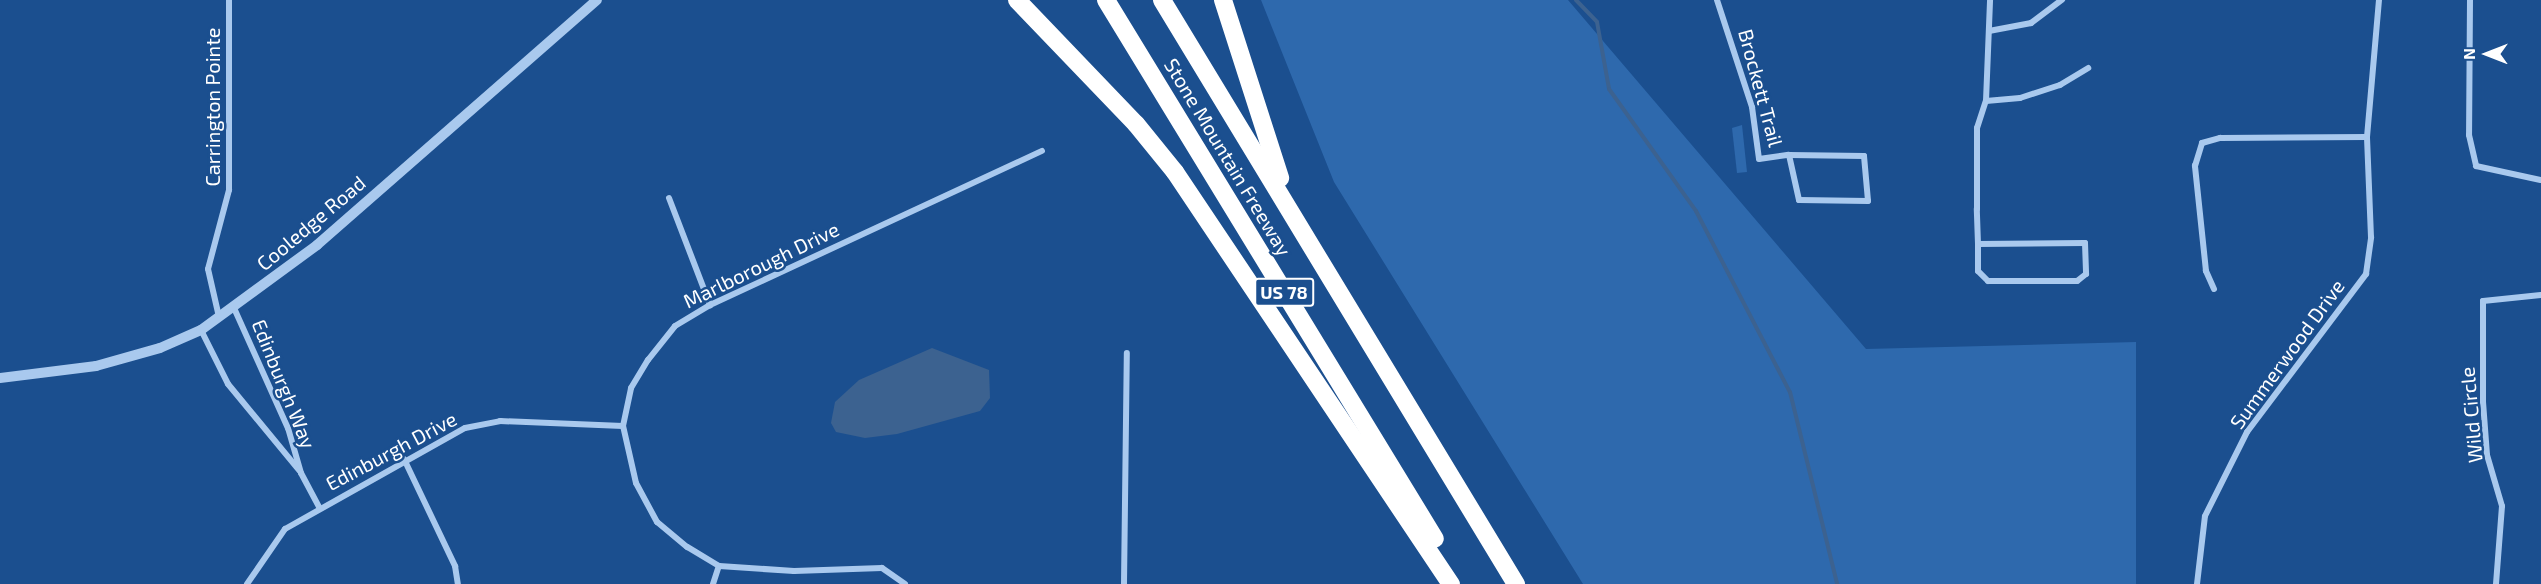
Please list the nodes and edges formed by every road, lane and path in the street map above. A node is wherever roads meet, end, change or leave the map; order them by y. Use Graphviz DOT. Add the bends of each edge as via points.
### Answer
graph roads {
  1 [pos="229,0"];
  2 [pos="597,0"];
  3 [pos="1017,0"];
  4 [pos="1106,0"];
  5 [pos="1162,0"];
  6 [pos="1222,0"];
  7 [pos="1717,0"];
  8 [pos="1990,0"];
  9 [pos="2062,0"];
  10 [pos="2379,0"];
  11 [pos="2470,0"];
  12 [pos="1989,31"];
  13 [pos="2088,68"];
  14 [pos="1986,101"];
  15 [pos="2367,137"];
  16 [pos="1042,151"];
  17 [pos="1789,155"];
  18 [pos="2541,180"];
  19 [pos="669,198"];
  20 [pos="1291,211"];
  21 [pos="1978,244"];
  22 [pos="2214,289"];
  23 [pos="2541,295"];
  24 [pos="711,305"];
  25 [pos="234,308"];
  26 [pos="219,318"];
  27 [pos="201,330"];
  28 [pos="1127,353"];
  29 [pos="0,378"];
  30 [pos="622,426"];
  31 [pos="404,459"];
  32 [pos="301,473"];
  33 [pos="320,508"];
  34 [pos="719,566"];
  35 [pos="247,584"];
  36 [pos="458,584"];
  37 [pos="712,584"];
  38 [pos="905,584"];
  39 [pos="1124,584"];
  40 [pos="1451,584"];
  41 [pos="1463,584"];
  42 [pos="1516,584"];
  43 [pos="2197,584"];
  44 [pos="2496,584"];
  1 -- 26 [label="street, Carrington Pointe" via="229,190 207,277"];
  2 -- 25 [label="street, Cooledge Road" via="317,245"];
  3 -- 40 [label="highway" via="1136,124 1175,172"];
  4 -- 41 [label="highway, Stone Mountain Freeway / US 78"];
  5 -- 20 [label="highway, Stone Mountain Freeway / US 78"];
  6 -- 20 [label="highway"];
  7 -- 17 [label="street, Brockett Trail" via="1752,107 1759,159"];
  8 -- 12 [label="street"];
  9 -- 12 [label="street" via="2031,23"];
  10 -- 15 [label="street, Summerwood Drive"];
  11 -- 18 [label="street" via="2469,135 2476,166"];
  12 -- 14 [label="street"];
  13 -- 14 [label="street" via="2060,85 2019,98"];
  14 -- 21 [label="street" via="1977,128"];
  15 -- 22 [label="street" via="2220,138 2202,143 2195,166 2206,271"];
  15 -- 43 [label="street, Summerwood Drive" via="2371,237 2366,274 2247,432 2205,516"];
  16 -- 24 [label="street, Marlborough Drive"];
  17 -- 17 [label="street, Brockett Trail" via="1800,200 1868,201 1864,156"];
  19 -- 24 [label="street"];
  20 -- 42 [label="highway, Stone Mountain Freeway / US 78"];
  21 -- 21 [label="street" via="2085,243 2086,274 2077,281 1988,281 1978,271"];
  23 -- 44 [label="street, Wild Circle" via="2483,300 2487,455 2502,506"];
  24 -- 30 [label="street, Marlborough Drive" via="675,326 648,360 632,388"];
  25 -- 26 [label="street, Cooledge Road"];
  25 -- 32 [label="street, Edinburgh Way" via="288,428"];
  26 -- 27 [label="street, Cooledge Road"];
  27 -- 29 [label="street, Cooledge Road" via="159,348 96,366"];
  27 -- 32 [label="street, Edinburgh Way" via="228,384"];
  28 -- 39 [label="street"];
  30 -- 31 [label="street, Edinburgh Drive" via="500,421 465,428"];
  30 -- 34 [label="street, Marlborough Drive" via="636,483 657,522 687,548"];
  31 -- 33 [label="street, Edinburgh Drive"];
  31 -- 36 [label="street" via="455,566"];
  32 -- 33 [label="street, Edinburgh Way"];
  33 -- 35 [label="street, Edinburgh Drive" via="285,529"];
  34 -- 37 [label="street"];
  34 -- 38 [label="street, Marlborough Drive" via="794,571 882,568"];
}
